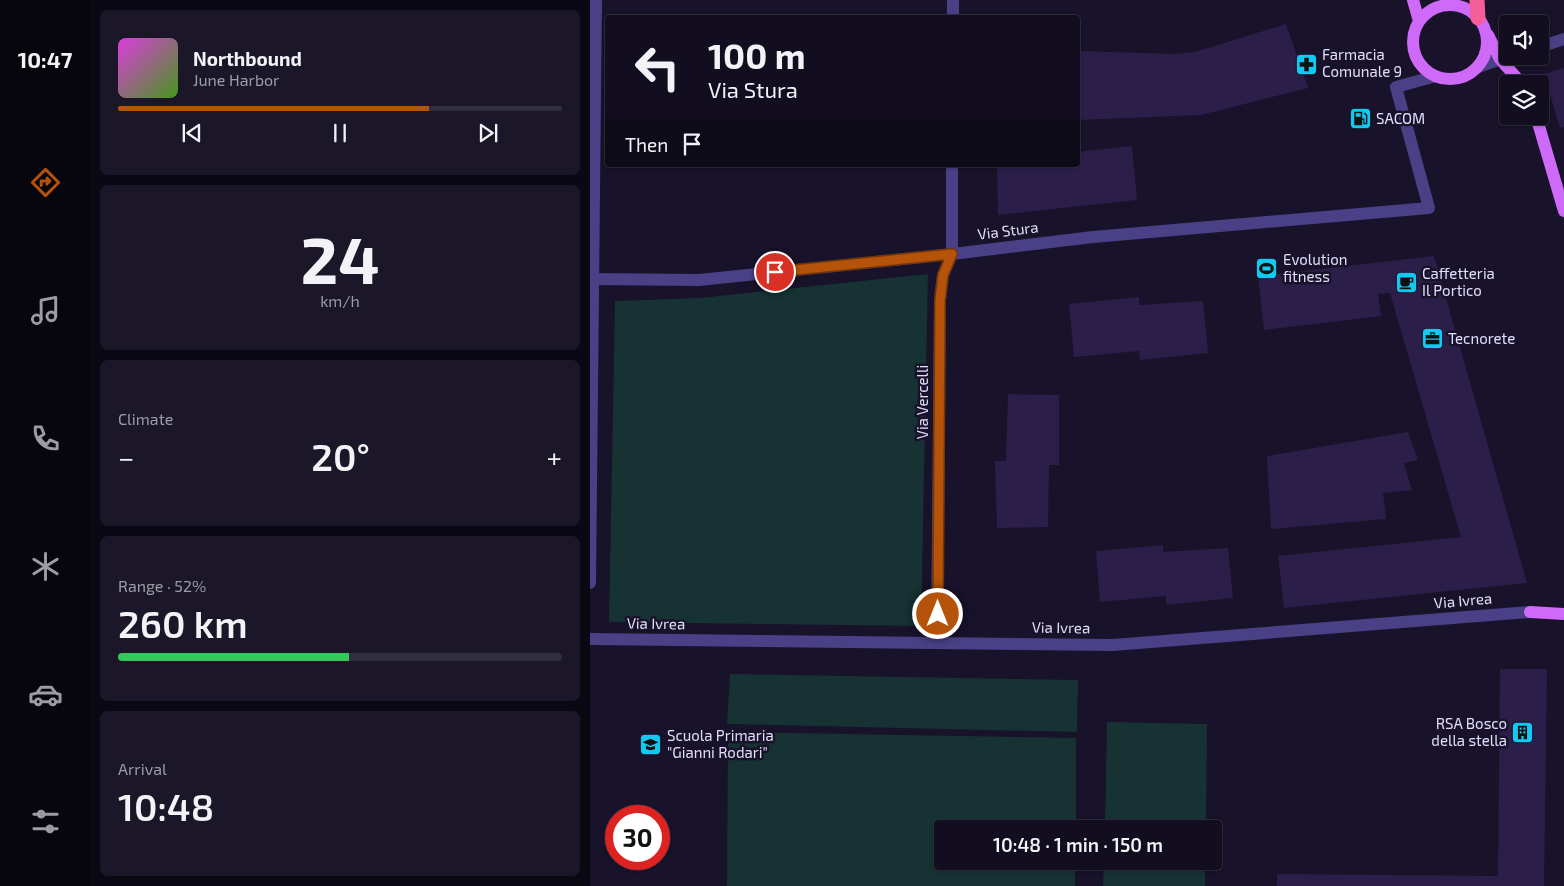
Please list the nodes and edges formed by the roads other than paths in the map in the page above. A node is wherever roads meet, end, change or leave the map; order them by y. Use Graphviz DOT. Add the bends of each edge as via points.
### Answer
graph roads {
  1 [pos="596,0"];
  2 [pos="953,0"];
  3 [pos="1413,0"];
  4 [pos="1477,0"];
  5 [pos="1460,3"];
  6 [pos="953,15"];
  7 [pos="1419,21"];
  8 [pos="1482,23"];
  9 [pos="1564,39"];
  10 [pos="1549,44"];
  11 [pos="1499,49"];
  12 [pos="1499,60"];
  13 [pos="1478,67"];
  14 [pos="1436,76"];
  15 [pos="1539,125"];
  16 [pos="952,167"];
  17 [pos="1564,211"];
  18 [pos="952,254"];
  19 [pos="591,279"];
  20 [pos="590,583"];
  21 [pos="1530,612"];
  22 [pos="1564,614"];
  23 [pos="590,630"];
  24 [pos="590,639"];
  25 [pos="937,642"];
  1 -- 19 [label="street"];
  2 -- 6 [label="street"];
  3 -- 7 [label="main road"];
  4 -- 8 [label="highway"];
  5 -- 7 [label="main road" via="1437,7"];
  5 -- 8 [label="main road"];
  7 -- 14 [label="main road" via="1414,35 1415,54 1424,68"];
  8 -- 11 [label="main road"];
  8 -- 13 [label="main road" via="1487,48"];
  9 -- 10 [label="street"];
  12 -- 13 [label="street"];
  13 -- 14 [label="main road" via="1458,78"];
  14 -- 18 [label="street, Via Stura" via="1396,87 1430,208 1093,237"];
  15 -- 17 [label="main road"];
  16 -- 18 [label="street, Via Vercelli"];
  18 -- 19 [label="street, Via Stura" via="699,280"];
  18 -- 25 [label="street, Via Vercelli" via="943,275 940,300"];
  19 -- 20 [label="street"];
  21 -- 22 [label="main road"];
  21 -- 25 [label="street, Via Ivrea" via="1113,645"];
  23 -- 24 [label="street"];
  24 -- 25 [label="street, Via Ivrea"];
}
